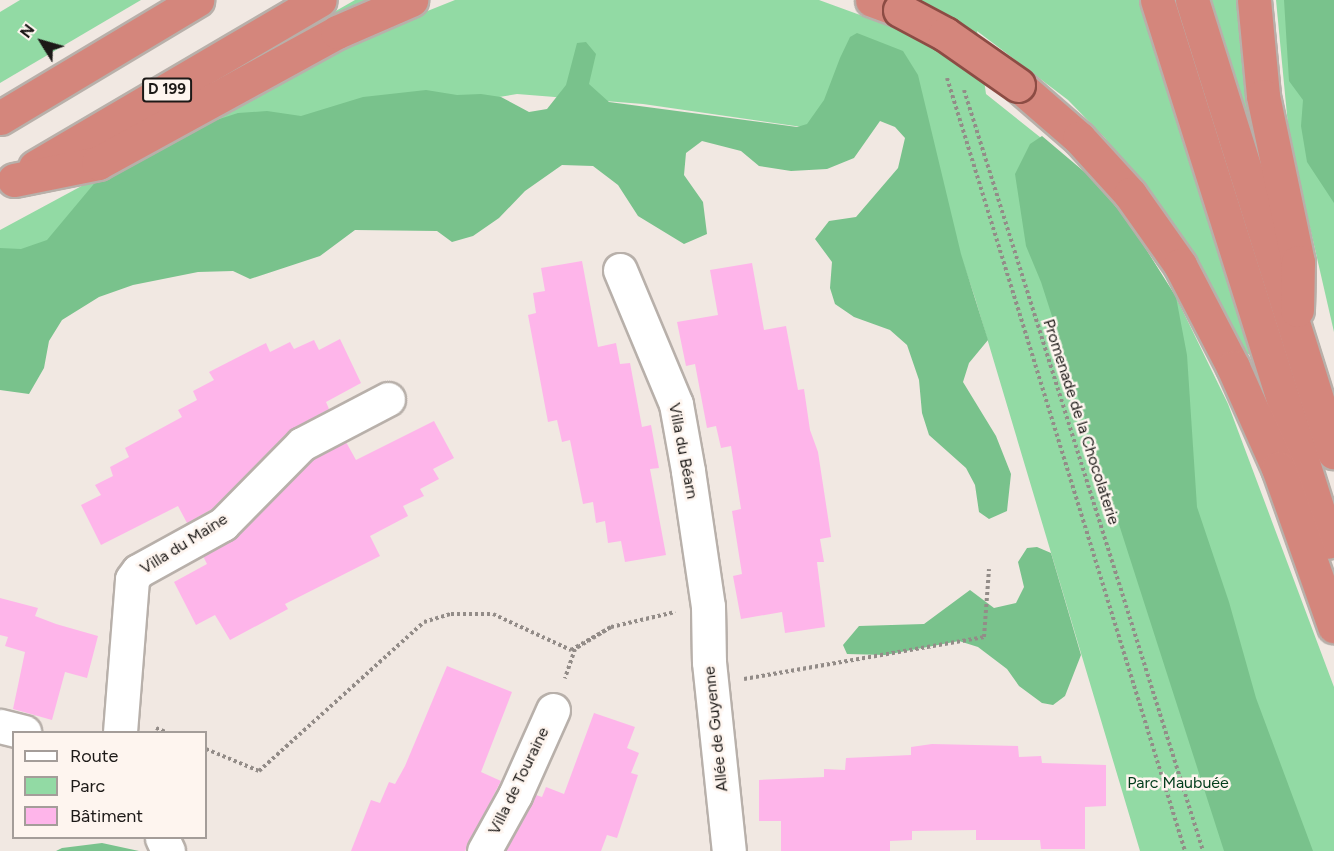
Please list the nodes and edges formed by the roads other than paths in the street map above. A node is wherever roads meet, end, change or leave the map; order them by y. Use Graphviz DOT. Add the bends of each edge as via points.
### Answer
graph roads {
  1 [pos="197,0"];
  2 [pos="320,0"];
  3 [pos="411,0"];
  4 [pos="1157,0"];
  5 [pos="1192,0"];
  6 [pos="1254,0"];
  7 [pos="886,5"];
  8 [pos="0,118"];
  9 [pos="7,184"];
  10 [pos="620,270"];
  11 [pos="1296,333"];
  12 [pos="388,399"];
  13 [pos="1334,452"];
  14 [pos="1334,559"];
  15 [pos="696,608"];
  16 [pos="1334,626"];
  17 [pos="553,710"];
  18 [pos="0,726"];
  19 [pos="20,731"];
  20 [pos="120,731"];
  21 [pos="484,851"];
  22 [pos="729,851"];
  1 -- 8 [label="highway"];
  2 -- 9 [label="highway, D 199"];
  3 -- 9 [label="highway" via="337,32 98,163"];
  4 -- 14 [label="highway"];
  5 -- 11 [label="highway"];
  6 -- 11 [label="highway" via="1263,96 1299,262"];
  7 -- 16 [label="highway, bridge" via="945,34 1018,85 1079,138 1122,186 1180,265 1233,367 1278,468"];
  10 -- 15 [label="street, Villa du Béarn" via="676,404"];
  11 -- 13 [label="highway"];
  12 -- 20 [label="street, Villa du Maine" via="302,444 223,524 138,570 132,579"];
  15 -- 22 [label="street, Allée de Guyenne" via="709,662"];
  17 -- 21 [label="street, Villa de Touraine" via="516,795"];
  18 -- 19 [label="street"];
}
